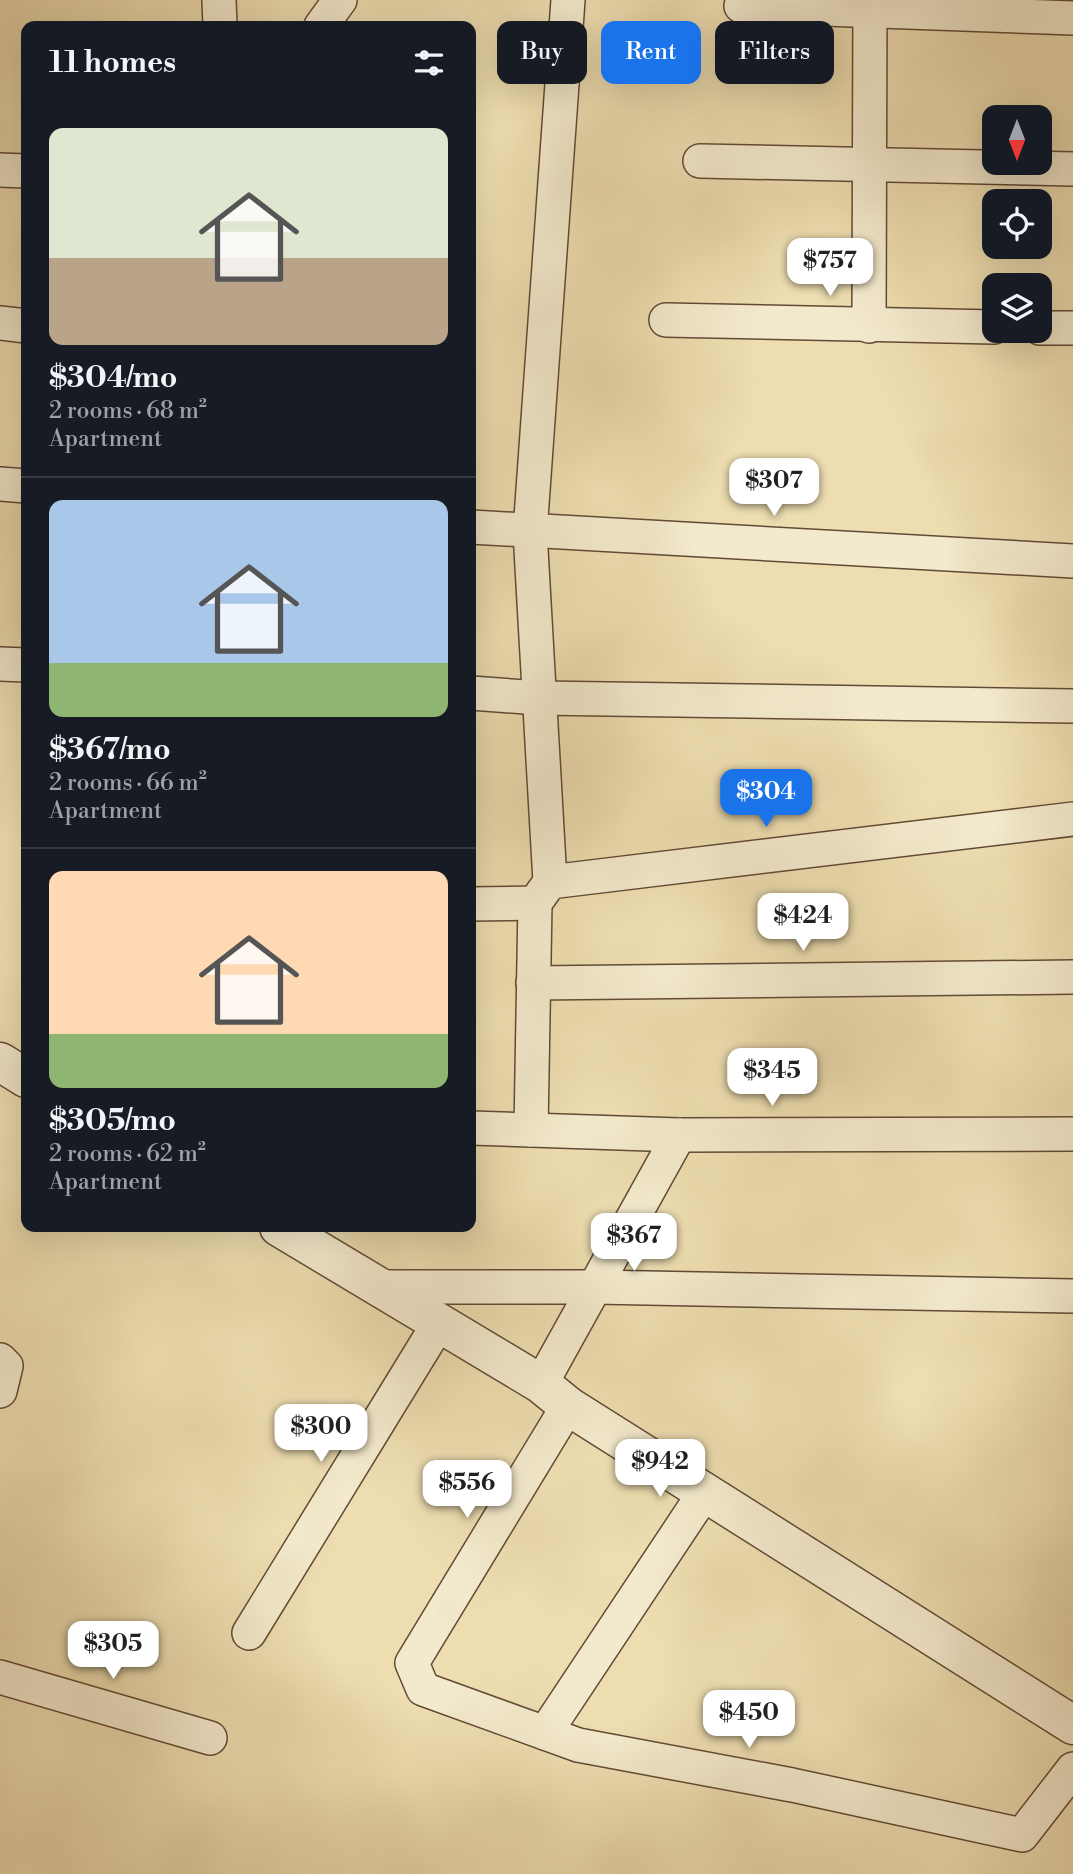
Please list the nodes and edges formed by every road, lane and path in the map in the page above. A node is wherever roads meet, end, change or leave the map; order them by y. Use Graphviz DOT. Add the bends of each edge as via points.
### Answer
graph roads {
  1 [pos="219,0"];
  2 [pos="340,0"];
  3 [pos="568,0"];
  4 [pos="870,4"];
  5 [pos="741,6"];
  6 [pos="1073,18"];
  7 [pos="220,21"];
  8 [pos="325,21"];
  9 [pos="700,161"];
  10 [pos="868,167"];
  11 [pos="1073,169"];
  12 [pos="0,170"];
  13 [pos="21,171"];
  14 [pos="666,320"];
  15 [pos="0,323"];
  16 [pos="21,325"];
  17 [pos="869,326"];
  18 [pos="982,327"];
  19 [pos="1052,328"];
  20 [pos="1073,328"];
  21 [pos="0,484"];
  22 [pos="21,486"];
  23 [pos="476,527"];
  24 [pos="530,532"];
  25 [pos="1073,561"];
  26 [pos="0,664"];
  27 [pos="21,665"];
  28 [pos="476,693"];
  29 [pos="540,698"];
  30 [pos="1073,706"];
  31 [pos="1073,820"];
  32 [pos="543,892"];
  33 [pos="476,903"];
  34 [pos="1073,976"];
  35 [pos="533,983"];
  36 [pos="0,1062"];
  37 [pos="21,1075"];
  38 [pos="476,1128"];
  39 [pos="531,1130"];
  40 [pos="1073,1134"];
  41 [pos="679,1135"];
  42 [pos="287,1232"];
  43 [pos="378,1287"];
  44 [pos="595,1287"];
  45 [pos="1073,1296"];
  46 [pos="439,1323"];
  47 [pos="0,1360"];
  48 [pos="0,1391"];
  49 [pos="554,1395"];
  50 [pos="705,1492"];
  51 [pos="249,1633"];
  52 [pos="0,1677"];
  53 [pos="1073,1725"];
  54 [pos="545,1733"];
  55 [pos="211,1738"];
  56 [pos="1073,1769"];
  1 -- 7 [label="street"];
  2 -- 8 [label="street"];
  3 -- 24 [label="street"];
  4 -- 5 [label="street"];
  4 -- 6 [label="street"];
  4 -- 10 [label="street"];
  9 -- 10 [label="street"];
  10 -- 11 [label="street"];
  10 -- 17 [label="street"];
  12 -- 13 [label="street"];
  14 -- 17 [label="street"];
  15 -- 16 [label="street"];
  17 -- 18 [label="street"];
  19 -- 20 [label="street"];
  21 -- 22 [label="street"];
  23 -- 24 [label="street"];
  24 -- 25 [label="street"];
  24 -- 29 [label="street"];
  26 -- 27 [label="street"];
  28 -- 29 [label="street"];
  29 -- 30 [label="street"];
  29 -- 32 [label="street"];
  31 -- 32 [label="street"];
  32 -- 33 [label="street"];
  32 -- 35 [label="street"];
  34 -- 35 [label="street"];
  35 -- 39 [label="street"];
  36 -- 37 [label="street"];
  38 -- 39 [label="street"];
  39 -- 41 [label="street"];
  40 -- 41 [label="street"];
  41 -- 44 [label="street"];
  42 -- 43 [label="street"];
  43 -- 44 [label="street"];
  43 -- 46 [label="street"];
  44 -- 45 [label="street"];
  44 -- 49 [label="street"];
  46 -- 49 [label="street"];
  46 -- 51 [label="street"];
  47 -- 48 [label="street" via="6,1366"];
  49 -- 50 [label="street"];
  49 -- 54 [label="street" via="412,1663 423,1689"];
  50 -- 53 [label="street"];
  50 -- 54 [label="street"];
  52 -- 55 [label="street"];
  54 -- 56 [label="street" via="578,1745 1023,1835"];
}
